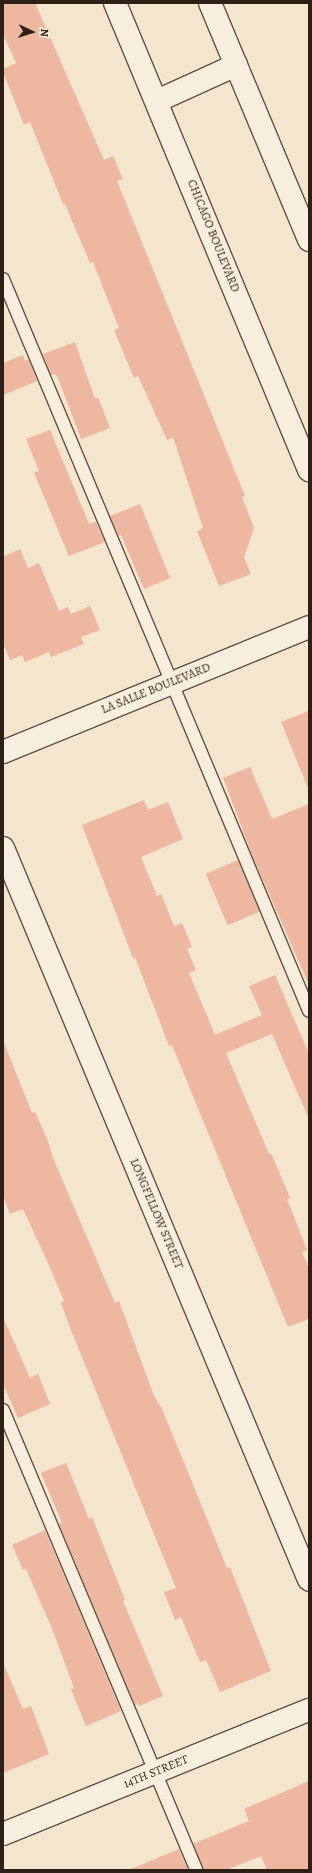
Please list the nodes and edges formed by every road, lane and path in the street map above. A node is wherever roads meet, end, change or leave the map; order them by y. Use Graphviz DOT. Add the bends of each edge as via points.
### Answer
graph roads {
  1 [pos="116,3"];
  2 [pos="210,3"];
  3 [pos="236,66"];
  4 [pos="157,101"];
  5 [pos="309,240"];
  6 [pos="3,279"];
  7 [pos="309,470"];
  8 [pos="309,627"];
  9 [pos="171,682"];
  10 [pos="3,752"];
  11 [pos="3,848"];
  12 [pos="309,1011"];
  13 [pos="3,1410"];
  14 [pos="309,1580"];
  15 [pos="309,1710"];
  16 [pos="156,1772"];
  17 [pos="3,1834"];
  18 [pos="196,1870"];
  1 -- 4 [label="street, CHICAGO BOULEVARD"];
  2 -- 3 [label="street"];
  3 -- 4 [label="street"];
  3 -- 5 [label="street"];
  4 -- 7 [label="street, CHICAGO BOULEVARD"];
  6 -- 9 [label="lane"];
  8 -- 9 [label="street, LA SALLE BOULEVARD"];
  9 -- 10 [label="street, LA SALLE BOULEVARD"];
  9 -- 12 [label="lane"];
  11 -- 14 [label="street, LONGFELLOW STREET"];
  13 -- 16 [label="lane"];
  15 -- 16 [label="street, 14TH STREET"];
  16 -- 17 [label="street, 14TH STREET"];
  16 -- 18 [label="lane"];
}
